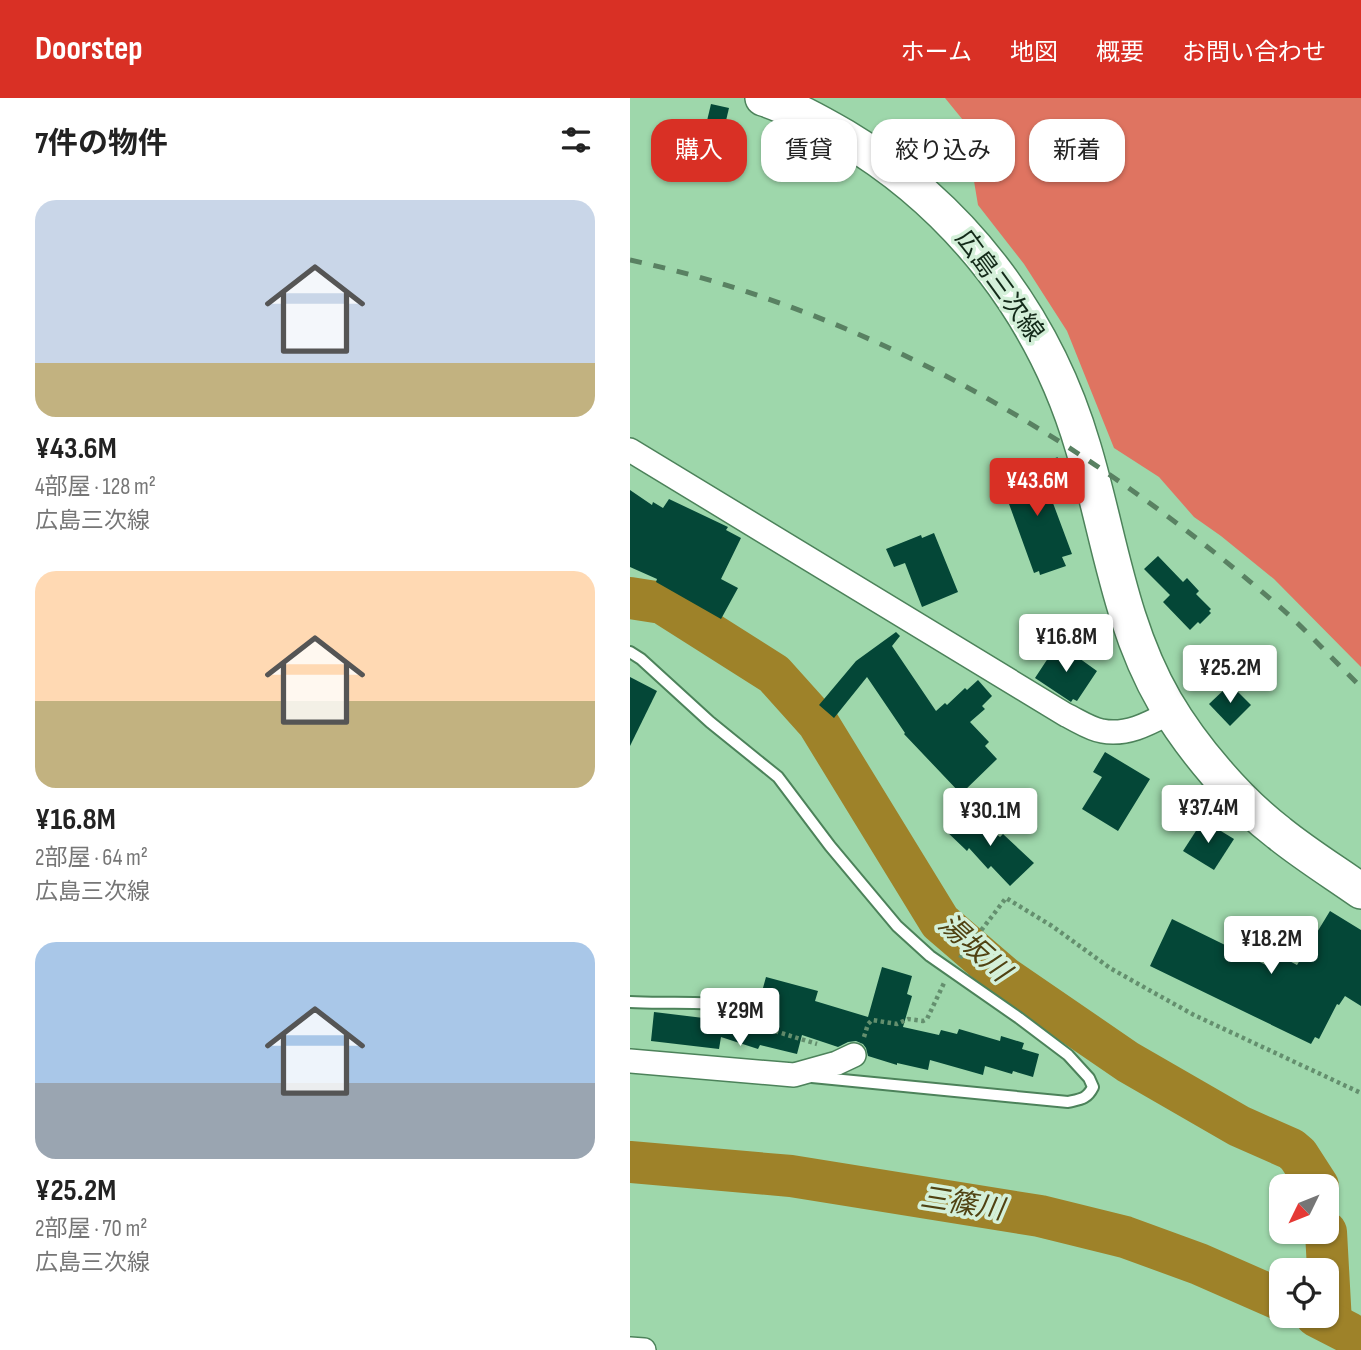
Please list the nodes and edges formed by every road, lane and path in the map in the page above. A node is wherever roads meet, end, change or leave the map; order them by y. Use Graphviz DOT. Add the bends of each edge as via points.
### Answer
graph roads {
  1 [pos="763,98"];
  2 [pos="630,450"];
  3 [pos="630,652"];
  4 [pos="1171,712"];
  5 [pos="1361,891"];
  6 [pos="952,968"];
  7 [pos="630,1002"];
  8 [pos="748,1012"];
  9 [pos="854,1055"];
  10 [pos="630,1061"];
  11 [pos="794,1075"];
  12 [pos="1361,1093"];
  13 [pos="630,1349"];
  14 [pos="644,1350"];
  1 -- 4 [label="main road, 広島三次線" via="818,122 908,181 985,257 1016,300 1066,396 1129,625"];
  2 -- 4 [label="street" via="1066,715 1101,731 1114,731 1143,727"];
  3 -- 6 [label="lane" via="778,777 897,926 930,956"];
  4 -- 5 [label="main road, 広島三次線" via="1245,803 1278,833"];
  6 -- 9 [label="path" via="928,1018 897,1024 872,1020"];
  6 -- 11 [label="lane" via="1068,1055 1089,1078 1093,1087 1089,1094 1068,1102"];
  6 -- 12 [label="path" via="1006,898 1110,968 1194,1015"];
  7 -- 8 [label="lane" via="691,1002"];
  8 -- 9 [label="path" via="750,1024"];
  9 -- 11 [label="street"];
  10 -- 11 [label="street"];
  13 -- 14 [label="street"];
}
